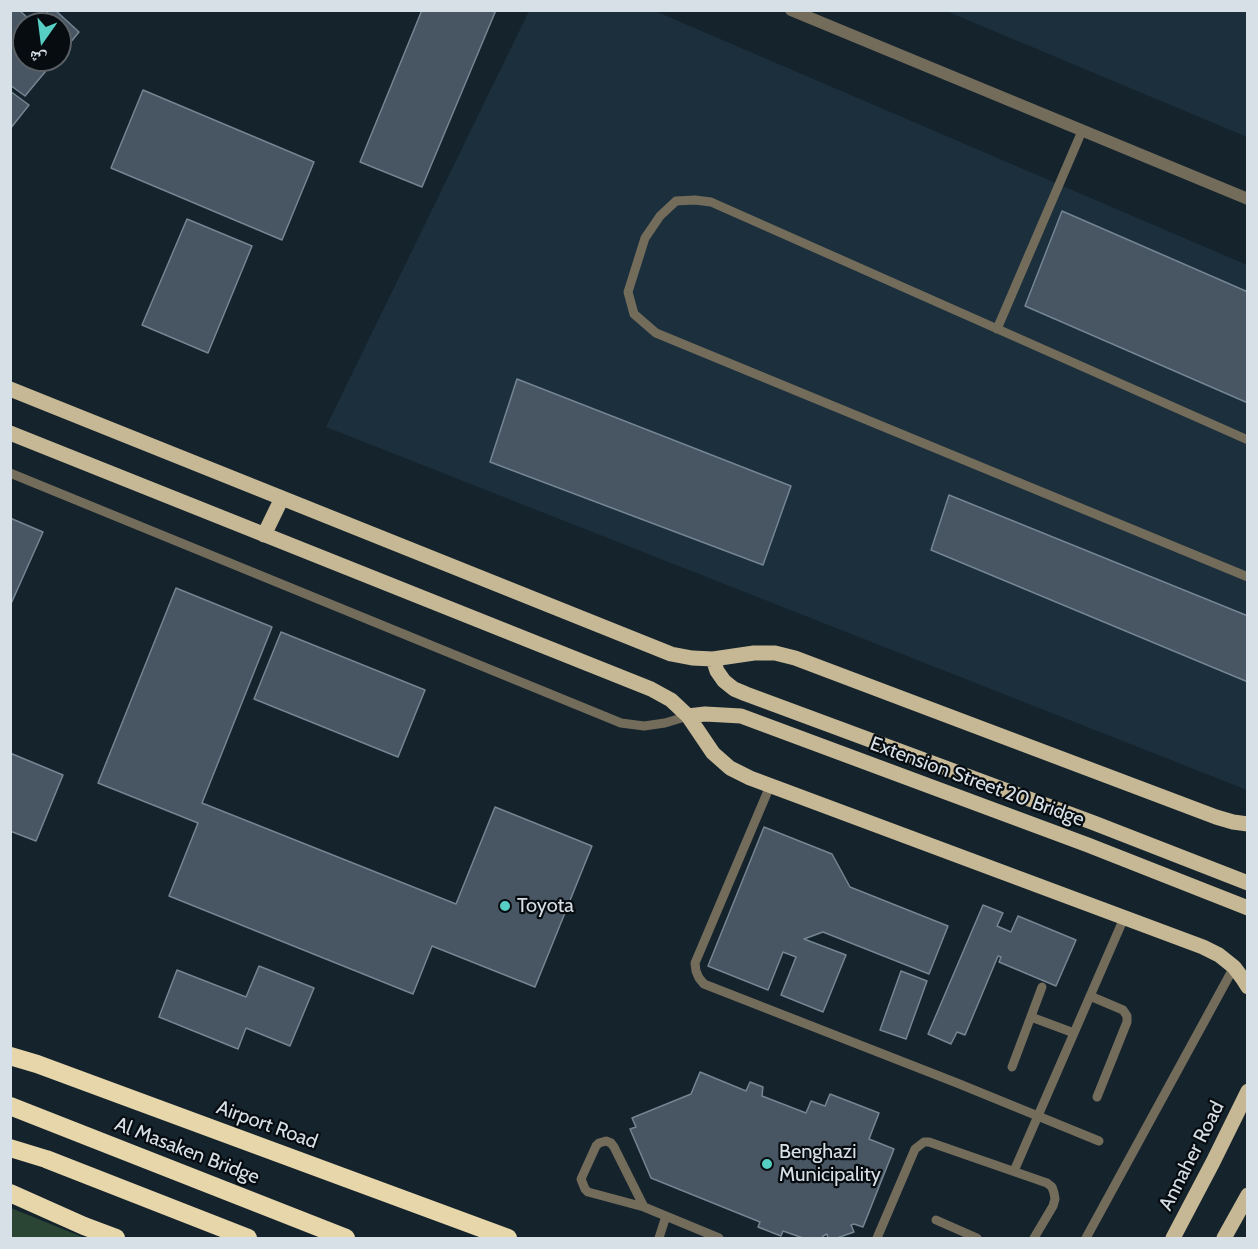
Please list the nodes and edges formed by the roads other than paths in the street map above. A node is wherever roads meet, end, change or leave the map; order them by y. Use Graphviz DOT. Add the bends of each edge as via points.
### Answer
graph roads {
  1 [pos="791,10"];
  2 [pos="1082,130"];
  3 [pos="1248,199"];
  4 [pos="997,329"];
  5 [pos="10,389"];
  6 [pos="10,433"];
  7 [pos="1248,440"];
  8 [pos="10,473"];
  9 [pos="282,498"];
  10 [pos="264,535"];
  11 [pos="1248,577"];
  12 [pos="713,659"];
  13 [pos="688,716"];
  14 [pos="770,786"];
  15 [pos="1248,824"];
  16 [pos="1248,883"];
  17 [pos="1248,908"];
  18 [pos="1124,918"];
  19 [pos="1234,967"];
  20 [pos="1042,987"];
  21 [pos="1248,987"];
  22 [pos="1090,996"];
  23 [pos="1031,1017"];
  24 [pos="1074,1033"];
  25 [pos="10,1056"];
  26 [pos="1012,1067"];
  27 [pos="1248,1091"];
  28 [pos="1097,1097"];
  29 [pos="10,1106"];
  30 [pos="1038,1116"];
  31 [pos="1099,1141"];
  32 [pos="10,1148"];
  33 [pos="1014,1171"];
  34 [pos="10,1193"];
  35 [pos="1248,1195"];
  36 [pos="644,1207"];
  37 [pos="666,1216"];
  38 [pos="936,1220"];
  39 [pos="116,1239"];
  40 [pos="248,1239"];
  41 [pos="346,1239"];
  42 [pos="508,1239"];
  43 [pos="659,1239"];
  44 [pos="719,1239"];
  45 [pos="877,1239"];
  46 [pos="977,1239"];
  47 [pos="1034,1239"];
  48 [pos="1086,1239"];
  49 [pos="1173,1239"];
  50 [pos="1224,1239"];
  1 -- 2 [label="street"];
  2 -- 3 [label="street"];
  2 -- 4 [label="lane"];
  4 -- 7 [label="lane"];
  4 -- 11 [label="lane" via="711,202 695,200 676,201 660,216 645,238 628,292 634,314 656,333"];
  5 -- 9 [label="main road"];
  6 -- 10 [label="main road"];
  8 -- 13 [label="lane" via="621,723 644,726"];
  9 -- 10 [label="main road"];
  9 -- 12 [label="main road" via="671,654"];
  10 -- 13 [label="main road" via="651,689"];
  12 -- 15 [label="main road" via="754,652 795,658 1216,817"];
  12 -- 16 [label="main road, Extension Street 20 Bridge" via="724,681 740,692"];
  13 -- 14 [label="main road" via="714,753 730,768"];
  13 -- 17 [label="main road, Extension Street 20 Bridge" via="741,716"];
  14 -- 18 [label="main road"];
  14 -- 30 [label="lane" via="695,963 699,978 711,988"];
  18 -- 19 [label="main road" via="1203,947"];
  18 -- 22 [label="lane"];
  19 -- 21 [label="main road"];
  19 -- 48 [label="lane"];
  20 -- 23 [label="lane"];
  22 -- 24 [label="lane"];
  22 -- 28 [label="lane" via="1123,1010 1128,1022"];
  23 -- 24 [label="lane"];
  23 -- 26 [label="lane"];
  24 -- 30 [label="lane"];
  25 -- 42 [label="highway, Airport Road"];
  27 -- 49 [label="main road, Annaher Road"];
  29 -- 41 [label="highway, Al Masaken Bridge"];
  30 -- 31 [label="lane"];
  30 -- 33 [label="lane"];
  32 -- 40 [label="highway"];
  33 -- 45 [label="lane" via="924,1142 915,1149"];
  33 -- 47 [label="lane" via="1047,1183 1054,1192 1053,1206"];
  34 -- 39 [label="highway"];
  35 -- 50 [label="main road"];
  36 -- 36 [label="lane" via="614,1146 606,1141 599,1143 581,1179 585,1189"];
  36 -- 37 [label="lane"];
  37 -- 43 [label="lane"];
  37 -- 44 [label="lane"];
  38 -- 46 [label="lane"];
}
